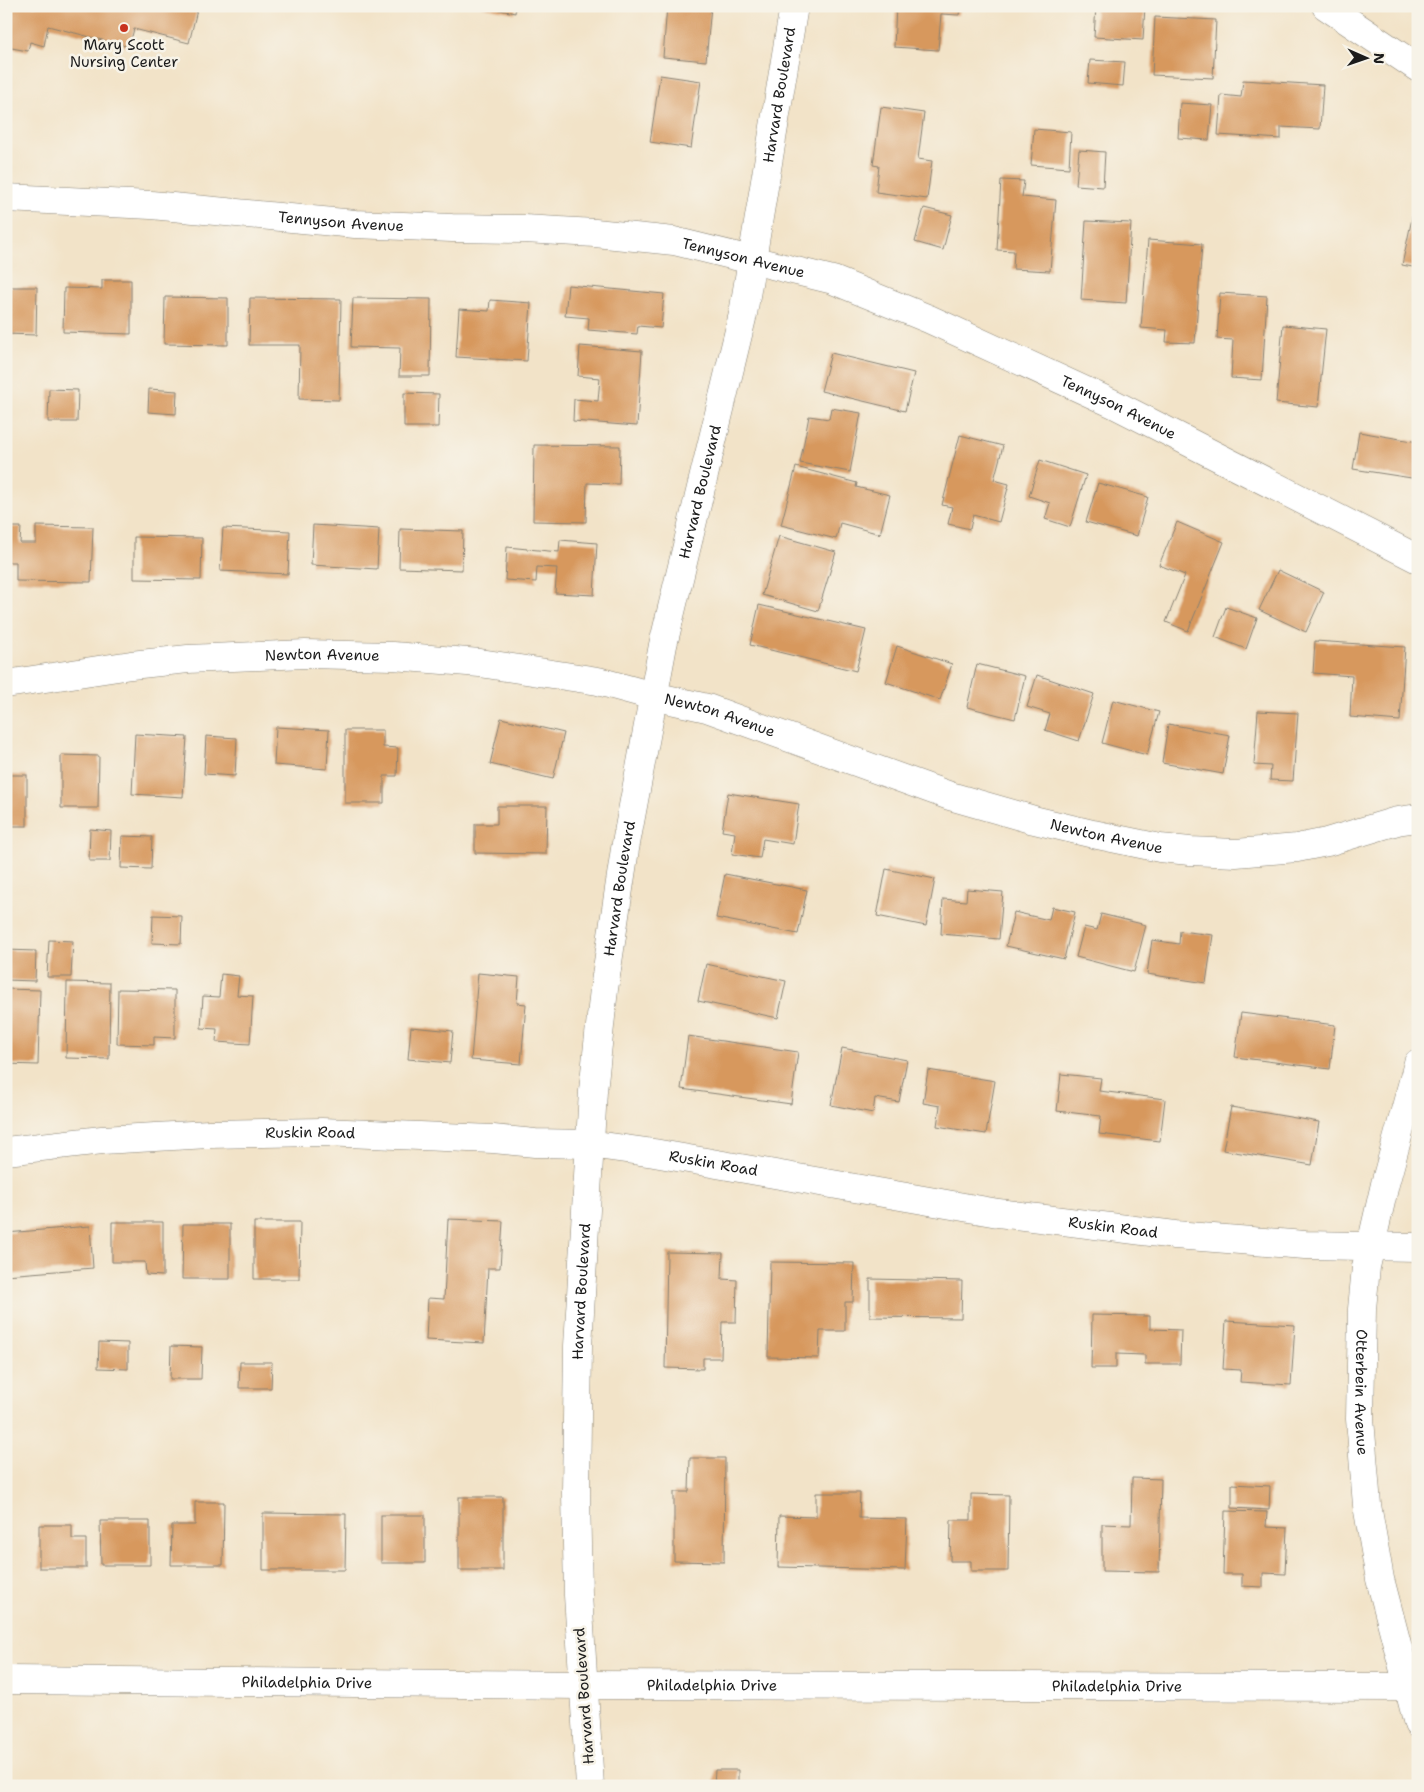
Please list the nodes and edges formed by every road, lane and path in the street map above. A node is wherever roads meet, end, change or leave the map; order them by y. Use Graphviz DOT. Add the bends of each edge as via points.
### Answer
graph roads {
  1 [pos="794,6"];
  2 [pos="1326,6"];
  3 [pos="1418,68"];
  4 [pos="6,198"];
  5 [pos="753,260"];
  6 [pos="1418,559"];
  7 [pos="6,684"];
  8 [pos="653,696"];
  9 [pos="1418,818"];
  10 [pos="1418,1063"];
  11 [pos="590,1144"];
  12 [pos="6,1151"];
  13 [pos="1371,1246"];
  14 [pos="1418,1247"];
  15 [pos="6,1680"];
  16 [pos="583,1684"];
  17 [pos="1413,1686"];
  18 [pos="1418,1724"];
  19 [pos="590,1786"];
  1 -- 5 [label="street, Harvard Boulevard"];
  2 -- 3 [label="street"];
  4 -- 5 [label="street, Tennyson Avenue" via="151,205 355,224 595,233 674,241"];
  5 -- 6 [label="street, Tennyson Avenue" via="833,280 929,319 1114,404"];
  5 -- 8 [label="street, Harvard Boulevard"];
  7 -- 8 [label="street, Newton Avenue" via="188,659 305,654 392,656 480,664 598,681"];
  8 -- 9 [label="street, Newton Avenue" via="707,708 950,796 1042,822 1160,848 1236,853 1297,848 1398,820"];
  8 -- 11 [label="street, Harvard Boulevard" via="604,989"];
  10 -- 13 [label="street, Otterbein Avenue"];
  11 -- 12 [label="street, Ruskin Road" via="322,1132 209,1134"];
  11 -- 13 [label="street, Ruskin Road" via="998,1213 1175,1235 1305,1245"];
  11 -- 16 [label="street, Harvard Boulevard" via="578,1346 576,1493"];
  13 -- 14 [label="street, Ruskin Road"];
  13 -- 17 [label="street, Otterbein Avenue" via="1362,1309 1360,1419 1367,1505 1380,1578"];
  15 -- 16 [label="street, Philadelphia Drive"];
  16 -- 17 [label="street, Philadelphia Drive"];
  16 -- 19 [label="street, Harvard Boulevard"];
  17 -- 18 [label="street, Otterbein Avenue"];
}
